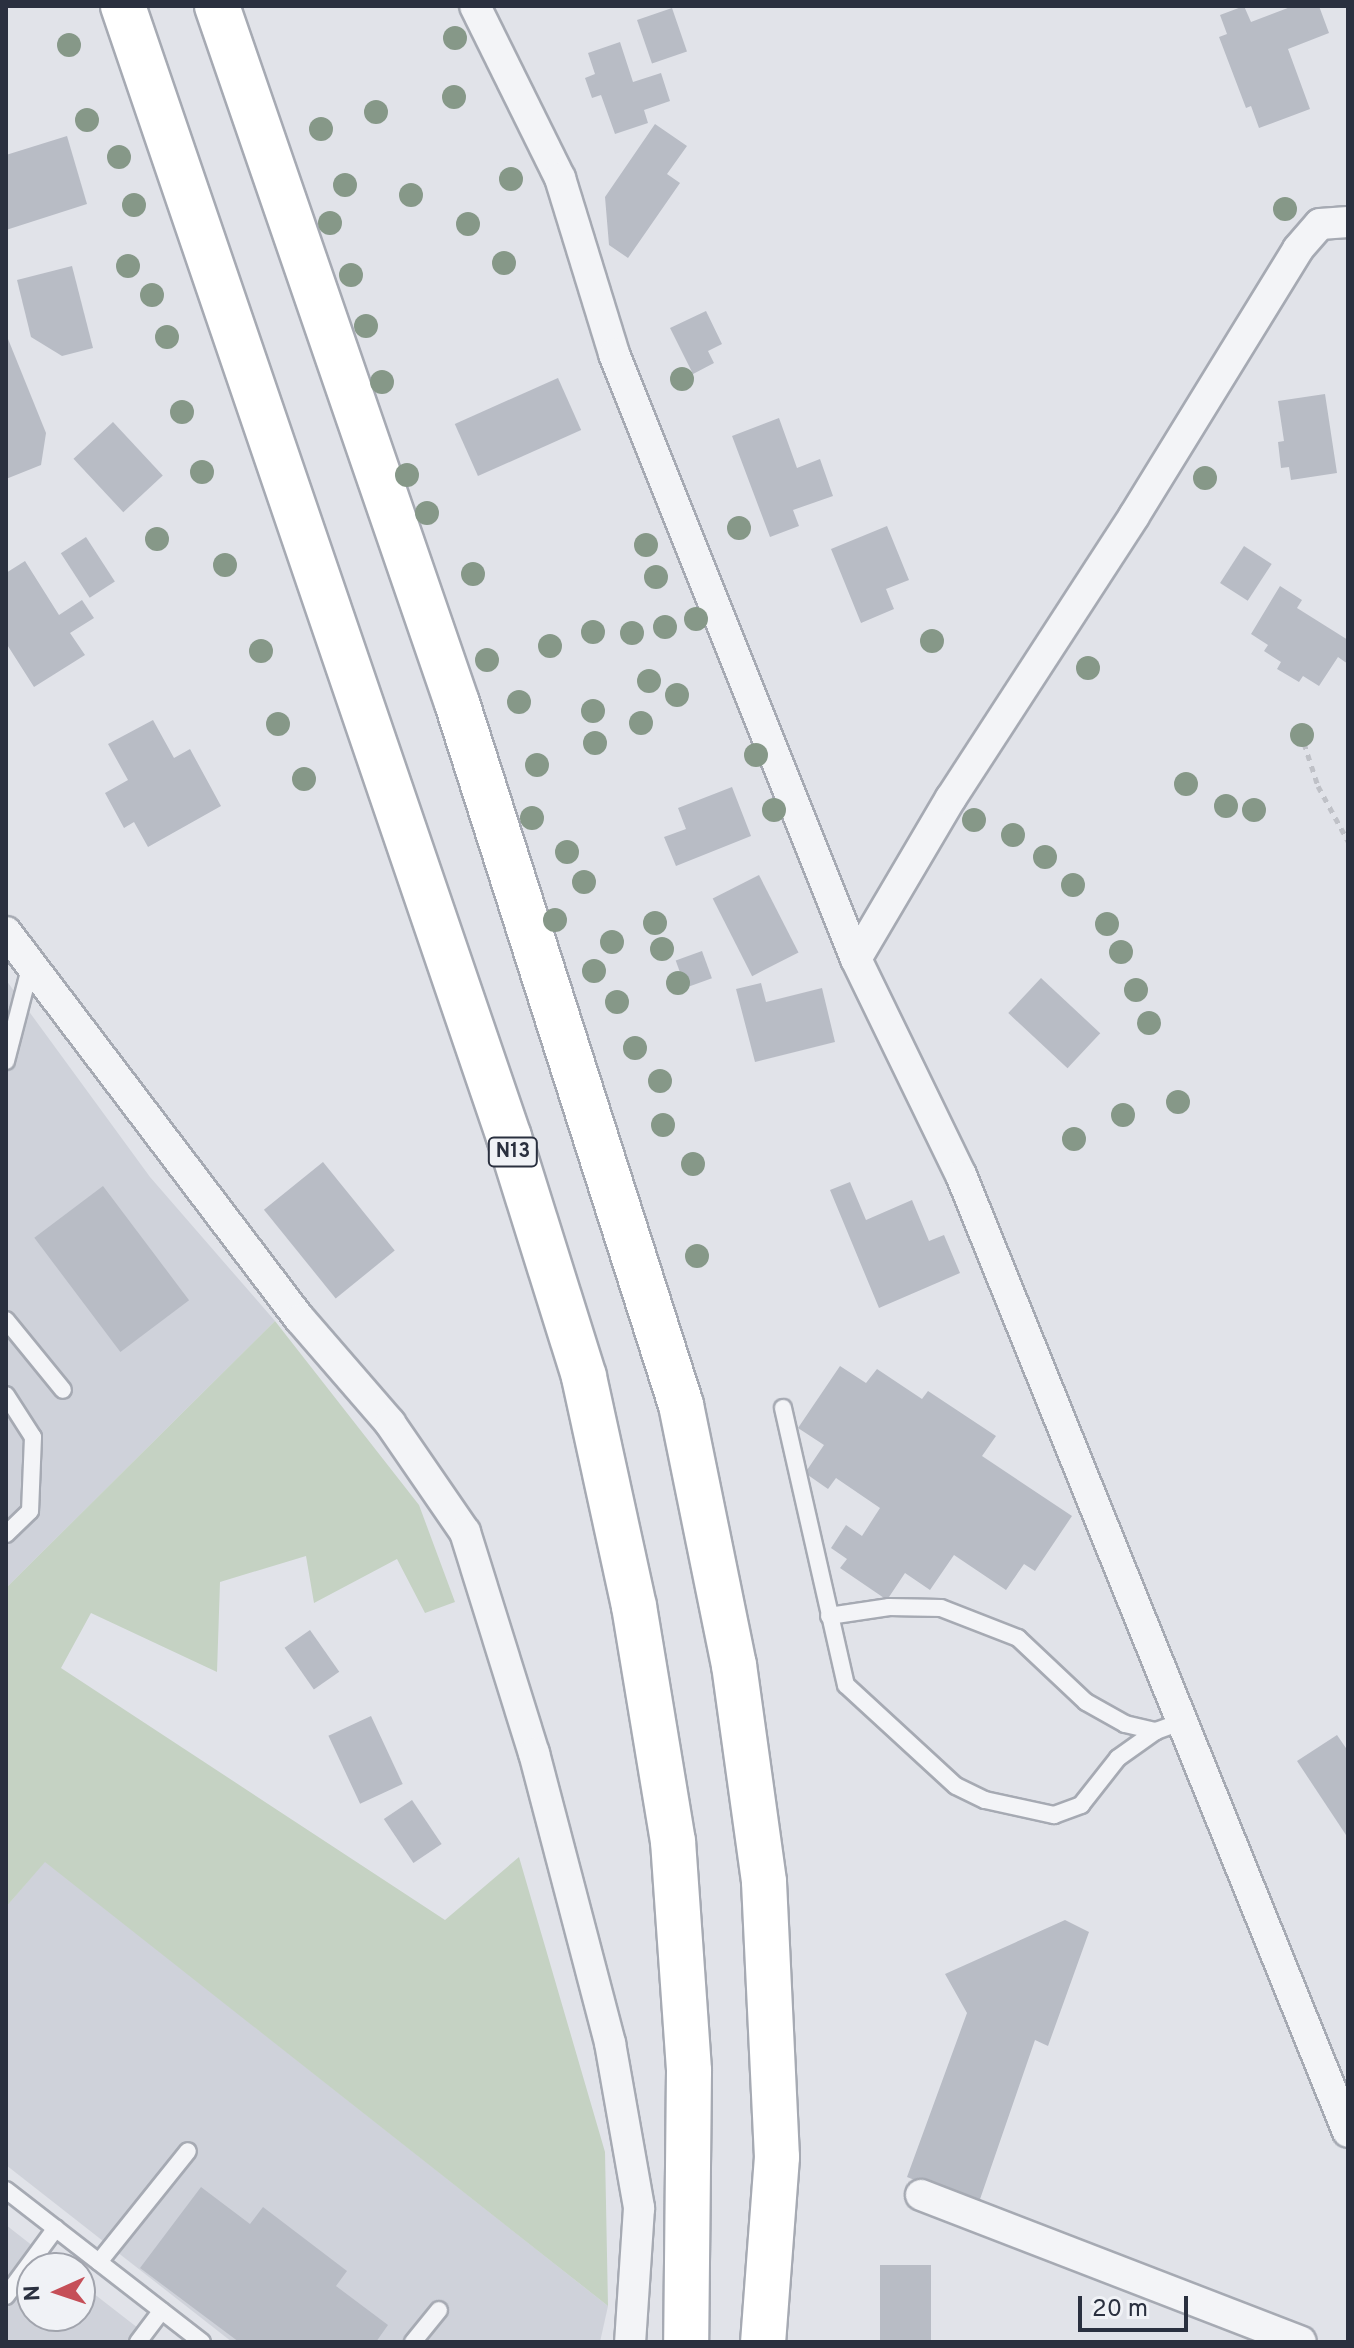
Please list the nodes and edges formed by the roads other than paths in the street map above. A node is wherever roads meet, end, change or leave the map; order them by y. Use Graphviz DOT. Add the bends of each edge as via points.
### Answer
graph roads {
  1 [pos="123,6"];
  2 [pos="217,6"];
  3 [pos="475,6"];
  4 [pos="1348,222"];
  5 [pos="6,932"];
  6 [pos="856,959"];
  7 [pos="31,964"];
  8 [pos="6,1061"];
  9 [pos="6,1320"];
  10 [pos="63,1390"];
  11 [pos="6,1395"];
  12 [pos="783,1408"];
  13 [pos="6,1534"];
  14 [pos="829,1616"];
  15 [pos="1170,1726"];
  16 [pos="1348,2132"];
  17 [pos="188,2151"];
  18 [pos="6,2190"];
  19 [pos="921,2195"];
  20 [pos="56,2228"];
  21 [pos="99,2262"];
  22 [pos="6,2296"];
  23 [pos="439,2310"];
  24 [pos="161,2311"];
  25 [pos="138,2342"];
  26 [pos="202,2342"];
  27 [pos="413,2342"];
  28 [pos="630,2342"];
  29 [pos="686,2342"];
  30 [pos="763,2342"];
  31 [pos="1301,2342"];
  1 -- 29 [label="highway, N13" via="509,1137 584,1377 634,1606 673,1841 689,2071"];
  2 -- 30 [label="highway" via="462,718 681,1405 734,1665 764,1882 777,2157"];
  3 -- 6 [label="street" via="560,178 614,354"];
  4 -- 6 [label="street" via="1320,224 1298,249 1134,516 951,798"];
  5 -- 7 [label="street"];
  6 -- 15 [label="street" via="961,1175"];
  7 -- 8 [label="lane"];
  7 -- 28 [label="street" via="300,1319 390,1423 465,1532 534,1753 610,2043 639,2208"];
  9 -- 10 [label="lane"];
  11 -- 13 [label="lane" via="33,1437 30,1511"];
  12 -- 14 [label="lane"];
  14 -- 15 [label="lane" via="889,1607 941,1608 1018,1638 1086,1702 1125,1724"];
  14 -- 15 [label="lane" via="846,1685 956,1786 985,1800 1054,1815 1081,1805 1118,1758"];
  15 -- 16 [label="street"];
  17 -- 21 [label="lane"];
  18 -- 20 [label="lane"];
  19 -- 31 [label="street"];
  20 -- 21 [label="lane"];
  20 -- 22 [label="lane"];
  21 -- 24 [label="lane"];
  23 -- 27 [label="lane"];
  24 -- 25 [label="lane"];
  24 -- 26 [label="lane"];
}
